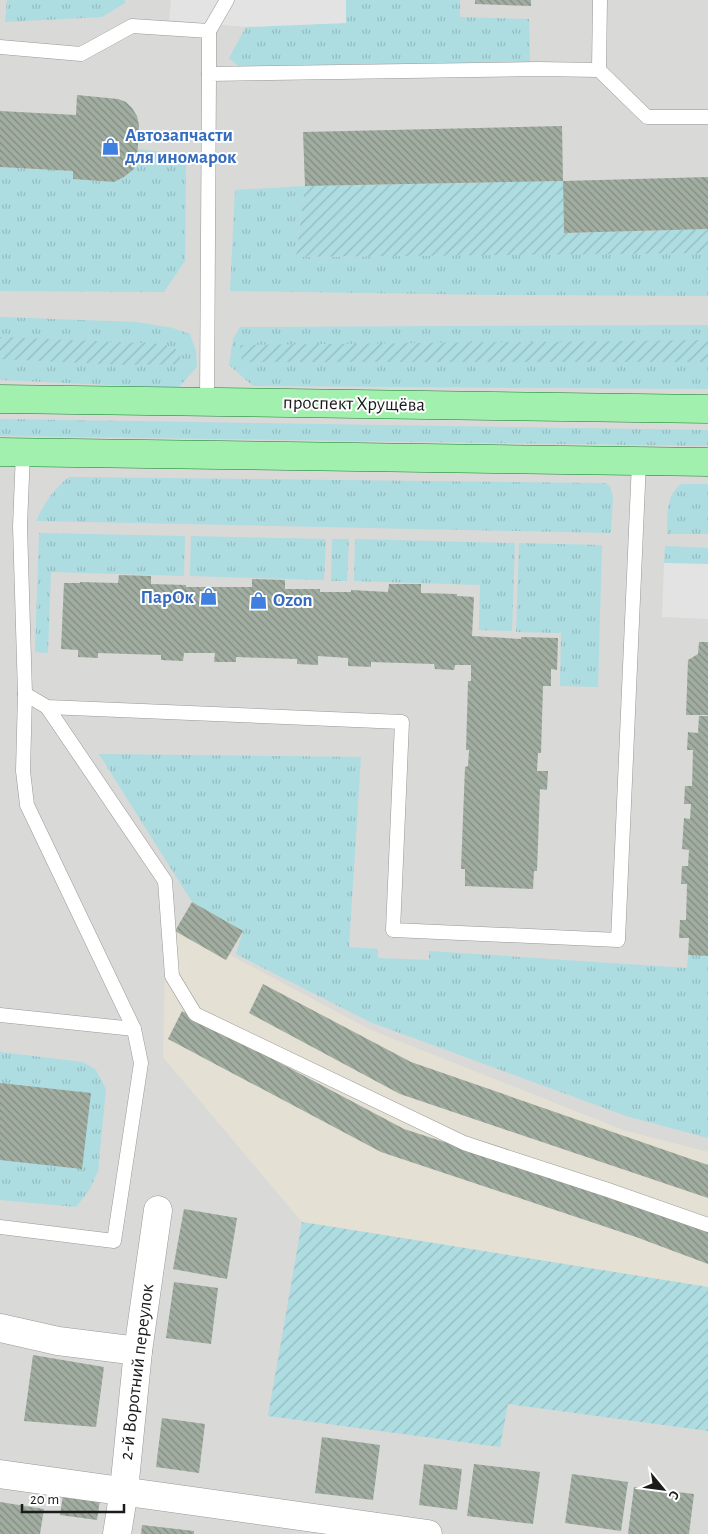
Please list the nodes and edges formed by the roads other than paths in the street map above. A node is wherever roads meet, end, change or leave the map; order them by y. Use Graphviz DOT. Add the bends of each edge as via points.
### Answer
graph roads {
  1 [pos="228,0"];
  2 [pos="600,0"];
  3 [pos="209,31"];
  4 [pos="0,47"];
  5 [pos="599,70"];
  6 [pos="209,74"];
  7 [pos="708,117"];
  8 [pos="0,399"];
  9 [pos="207,402"];
  10 [pos="708,409"];
  11 [pos="12,452"];
  12 [pos="638,462"];
  13 [pos="708,462"];
  14 [pos="24,694"];
  15 [pos="47,707"];
  16 [pos="0,1015"];
  17 [pos="134,1030"];
  18 [pos="158,1210"];
  19 [pos="708,1225"];
  20 [pos="0,1228"];
  21 [pos="0,1328"];
  22 [pos="138,1351"];
  23 [pos="0,1474"];
  24 [pos="124,1490"];
  25 [pos="117,1534"];
  26 [pos="428,1534"];
  1 -- 3 [label="lane"];
  2 -- 5 [label="lane"];
  3 -- 4 [label="lane" via="132,26 81,54"];
  3 -- 6 [label="lane"];
  5 -- 6 [label="lane" via="538,68"];
  5 -- 7 [label="lane" via="647,117"];
  6 -- 9 [label="lane"];
  8 -- 9 [label="main road, проспект Хрущёва"];
  9 -- 10 [label="main road, проспект Хрущёва"];
  11 -- 12 [label="main road"];
  11 -- 14 [label="lane" via="20,526"];
  12 -- 13 [label="main road"];
  12 -- 15 [label="lane" via="618,940 392,930 402,722"];
  14 -- 15 [label="lane"];
  14 -- 17 [label="lane" via="23,771 27,805"];
  15 -- 19 [label="lane" via="165,880 172,976 196,1014 464,1143"];
  16 -- 17 [label="lane"];
  17 -- 20 [label="lane" via="141,1063 114,1241"];
  18 -- 22 [label="street, 2-й Воротний переулок"];
  21 -- 22 [label="street"];
  22 -- 24 [label="street, 2-й Воротний переулок"];
  23 -- 24 [label="street"];
  24 -- 25 [label="street, 2-й Воротний переулок"];
  24 -- 26 [label="street"];
}
